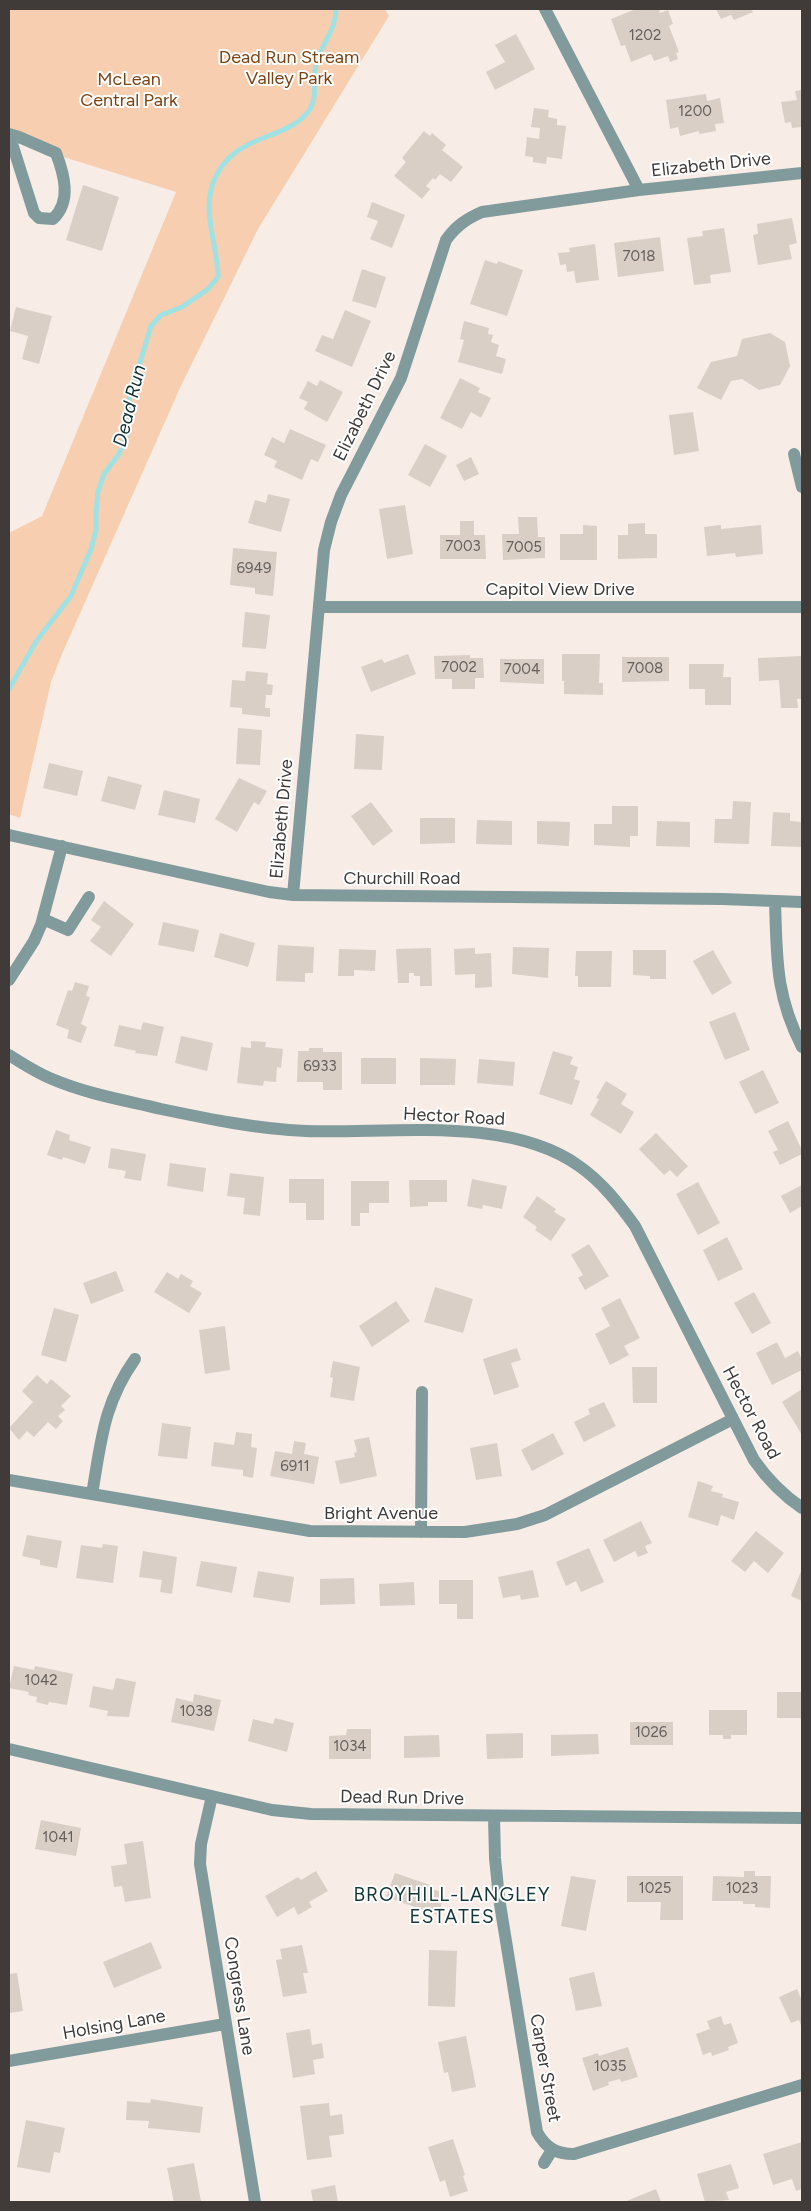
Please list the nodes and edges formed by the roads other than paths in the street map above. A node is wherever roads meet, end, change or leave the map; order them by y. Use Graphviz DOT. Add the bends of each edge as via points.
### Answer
graph roads {
  1 [pos="545,9"];
  2 [pos="9,134"];
  3 [pos="802,173"];
  4 [pos="639,190"];
  5 [pos="794,454"];
  6 [pos="802,487"];
  7 [pos="319,607"];
  8 [pos="802,607"];
  9 [pos="9,835"];
  10 [pos="62,846"];
  11 [pos="293,895"];
  12 [pos="89,897"];
  13 [pos="775,900"];
  14 [pos="802,902"];
  15 [pos="43,918"];
  16 [pos="9,980"];
  17 [pos="802,1047"];
  18 [pos="9,1056"];
  19 [pos="135,1360"];
  20 [pos="422,1392"];
  21 [pos="733,1419"];
  22 [pos="9,1480"];
  23 [pos="92,1494"];
  24 [pos="802,1508"];
  25 [pos="421,1532"];
  26 [pos="9,1749"];
  27 [pos="212,1796"];
  28 [pos="494,1817"];
  29 [pos="802,1818"];
  30 [pos="225,2024"];
  31 [pos="9,2061"];
  32 [pos="802,2085"];
  33 [pos="552,2150"];
  34 [pos="544,2163"];
  35 [pos="255,2202"];
  1 -- 4 [label="street"];
  2 -- 2 [label="street" via="34,213 39,218 53,218 64,200 65,187 56,154"];
  3 -- 4 [label="street, Elizabeth Drive"];
  4 -- 7 [label="street, Elizabeth Drive" via="482,212 455,228 446,240 401,378 341,495 331,522 324,550"];
  5 -- 6 [label="street"];
  7 -- 8 [label="street, Capitol View Drive"];
  7 -- 11 [label="street, Elizabeth Drive"];
  9 -- 10 [label="street, Churchill Road"];
  10 -- 11 [label="street, Churchill Road"];
  10 -- 15 [label="street"];
  11 -- 13 [label="street, Churchill Road"];
  12 -- 15 [label="street" via="68,930"];
  13 -- 14 [label="street, Churchill Road"];
  13 -- 17 [label="street" via="777,970 782,998"];
  15 -- 16 [label="street" via="34,941"];
  18 -- 21 [label="street, Hector Road" via="51,1079 82,1090 207,1119 306,1131 497,1134 553,1151 599,1182 635,1226"];
  19 -- 23 [label="street" via="112,1397"];
  20 -- 25 [label="street"];
  21 -- 24 [label="street, Hector Road" via="768,1480"];
  21 -- 25 [label="street, Bright Avenue" via="545,1515 491,1530"];
  22 -- 23 [label="street, Bright Avenue"];
  23 -- 25 [label="street, Bright Avenue" via="310,1531"];
  26 -- 27 [label="street, Dead Run Drive"];
  27 -- 28 [label="street, Dead Run Drive" via="272,1810 311,1814"];
  27 -- 30 [label="street, Congress Lane" via="200,1864"];
  28 -- 29 [label="street, Dead Run Drive"];
  28 -- 33 [label="street, Carper Street" via="499,1898 537,2132"];
  30 -- 31 [label="street, Holsing Lane"];
  30 -- 35 [label="street, Congress Lane"];
  32 -- 33 [label="street" via="574,2154"];
  33 -- 34 [label="street"];
}
